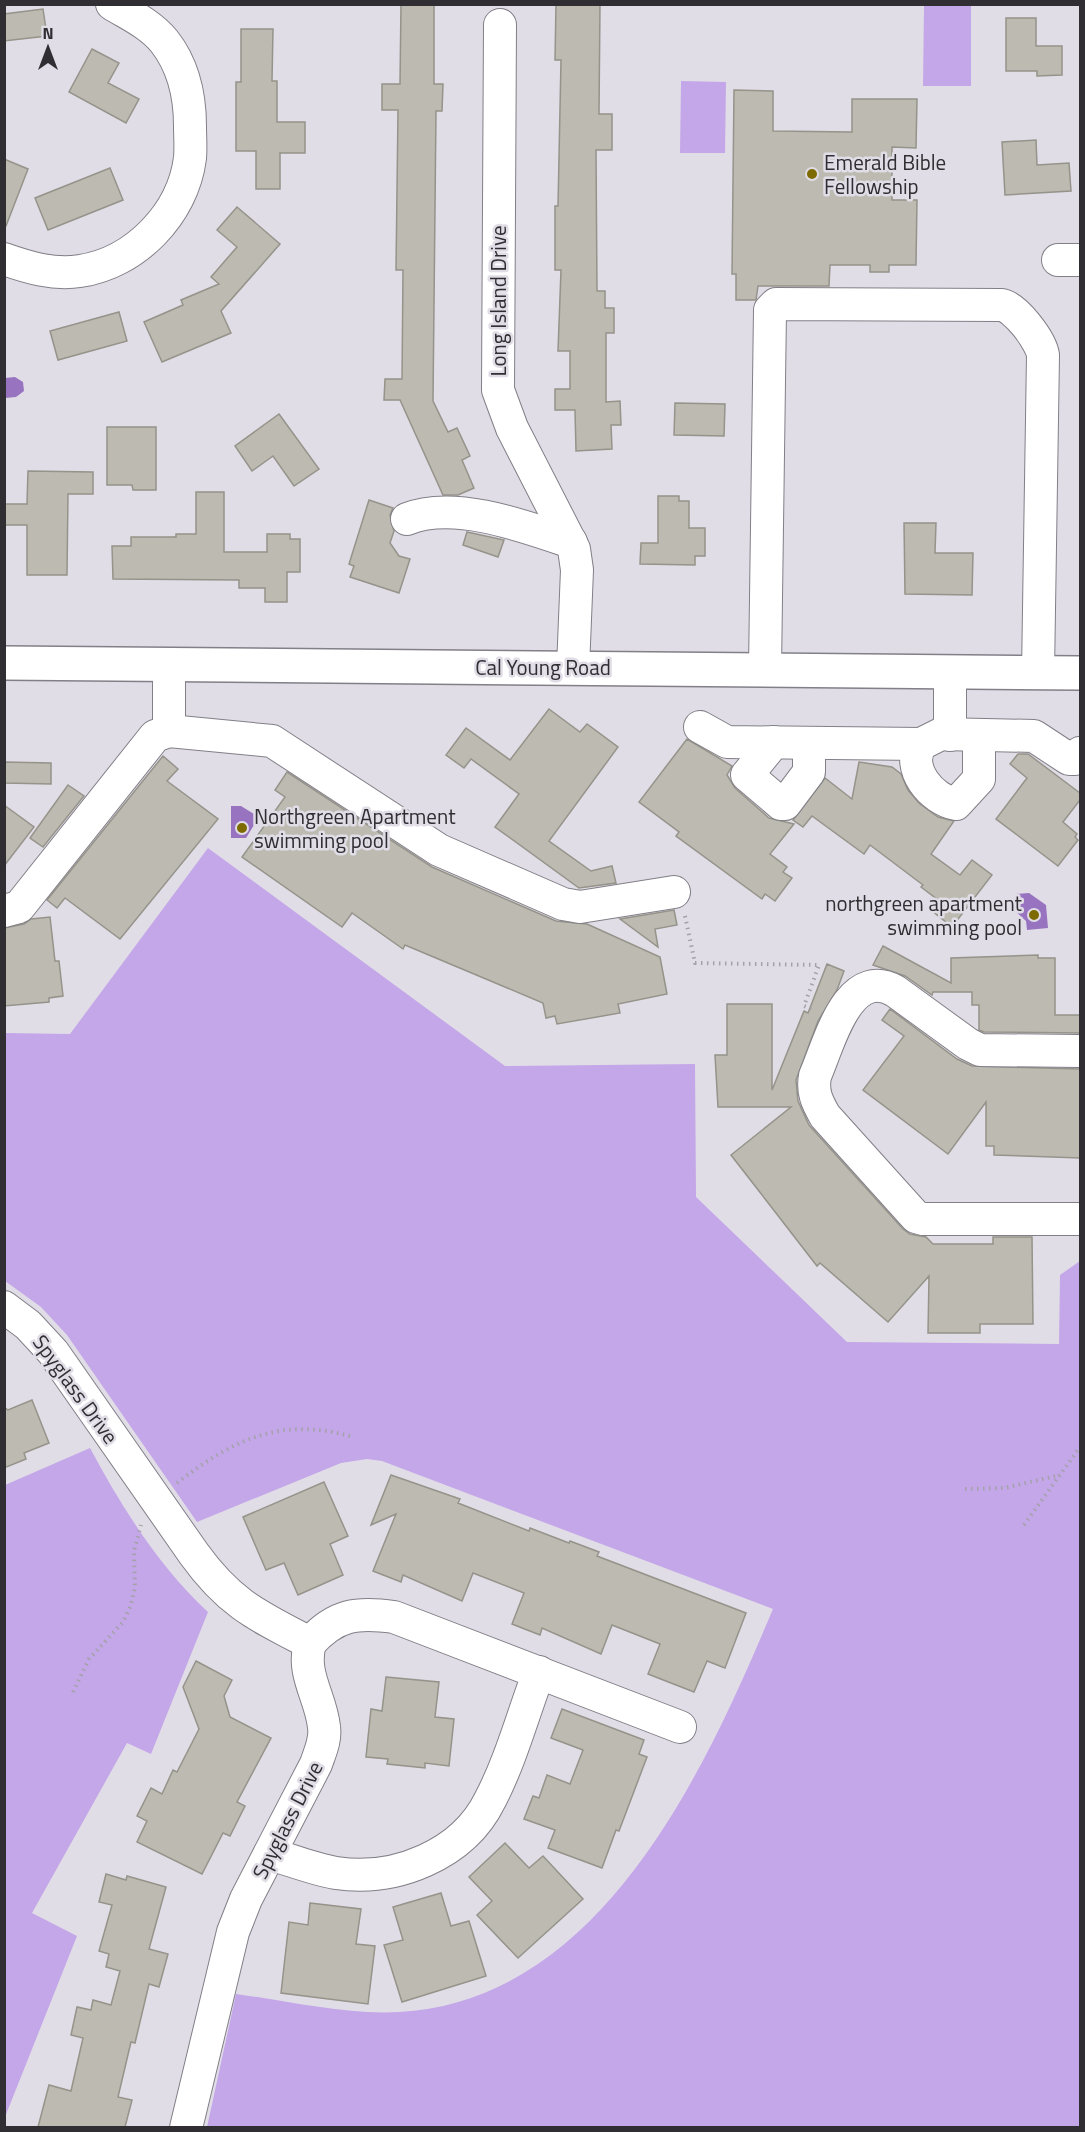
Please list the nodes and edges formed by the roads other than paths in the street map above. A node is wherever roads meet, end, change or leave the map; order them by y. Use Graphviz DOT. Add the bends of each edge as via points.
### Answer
graph roads {
  1 [pos="112,4"];
  2 [pos="500,25"];
  3 [pos="4,259"];
  4 [pos="407,519"];
  5 [pos="571,542"];
  6 [pos="4,663"];
  7 [pos="169,664"];
  8 [pos="573,668"];
  9 [pos="765,670"];
  10 [pos="950,672"];
  11 [pos="1038,673"];
  12 [pos="1080,673"];
  13 [pos="700,727"];
  14 [pos="169,731"];
  15 [pos="965,735"];
  16 [pos="774,742"];
  17 [pos="809,743"];
  18 [pos="921,744"];
  19 [pos="1080,753"];
  20 [pos="679,902"];
  21 [pos="4,911"];
  22 [pos="1080,1051"];
  23 [pos="1080,1219"];
  24 [pos="4,1307"];
  25 [pos="310,1643"];
  26 [pos="539,1672"];
  27 [pos="680,1727"];
  28 [pos="270,1854"];
  29 [pos="186,2127"];
  1 -- 3 [label="street" via="154,31 177,62 190,112 190,157 183,185 167,216 148,238 104,265 79,272 53,272"];
  2 -- 5 [label="street, Long Island Drive" via="498,390 512,428"];
  4 -- 5 [label="street" via="439,511 474,515"];
  5 -- 8 [label="street, Long Island Drive" via="577,570"];
  6 -- 7 [label="main road, Cal Young Road"];
  7 -- 8 [label="main road, Cal Young Road"];
  7 -- 14 [label="street"];
  8 -- 9 [label="main road, Cal Young Road"];
  9 -- 10 [label="main road, Cal Young Road"];
  9 -- 11 [label="street" via="770,310 776,304 1001,305 1012,308 1039,344 1042,355"];
  10 -- 11 [label="main road, Cal Young Road"];
  10 -- 15 [label="street"];
  11 -- 12 [label="main road, Cal Young Road"];
  13 -- 16 [label="street" via="724,742"];
  14 -- 20 [label="street" via="272,741 439,850 563,904 580,907"];
  14 -- 21 [label="street" via="155,736 19,907"];
  15 -- 18 [label="street" via="937,735"];
  15 -- 18 [label="street" via="979,778 956,804 920,777 916,757"];
  15 -- 19 [label="street" via="1037,736 1066,758 1075,759"];
  16 -- 17 [label="street"];
  16 -- 17 [label="street" via="747,775 781,804 809,772"];
  17 -- 18 [label="street"];
  22 -- 23 [label="street" via="980,1050 895,991 877,984 866,986 849,1001 815,1076 815,1098 825,1116 916,1217"];
  24 -- 25 [label="street, Spyglass Drive" via="53,1352 203,1568 248,1611"];
  25 -- 26 [label="street" via="330,1623 342,1618 394,1617"];
  25 -- 28 [label="street, Spyglass Drive" via="307,1665 323,1718 324,1740 316,1764"];
  26 -- 27 [label="street"];
  26 -- 28 [label="street" via="491,1800 451,1846 407,1867 360,1874 336,1873"];
  28 -- 29 [label="street, Spyglass Drive" via="233,1932"];
}
